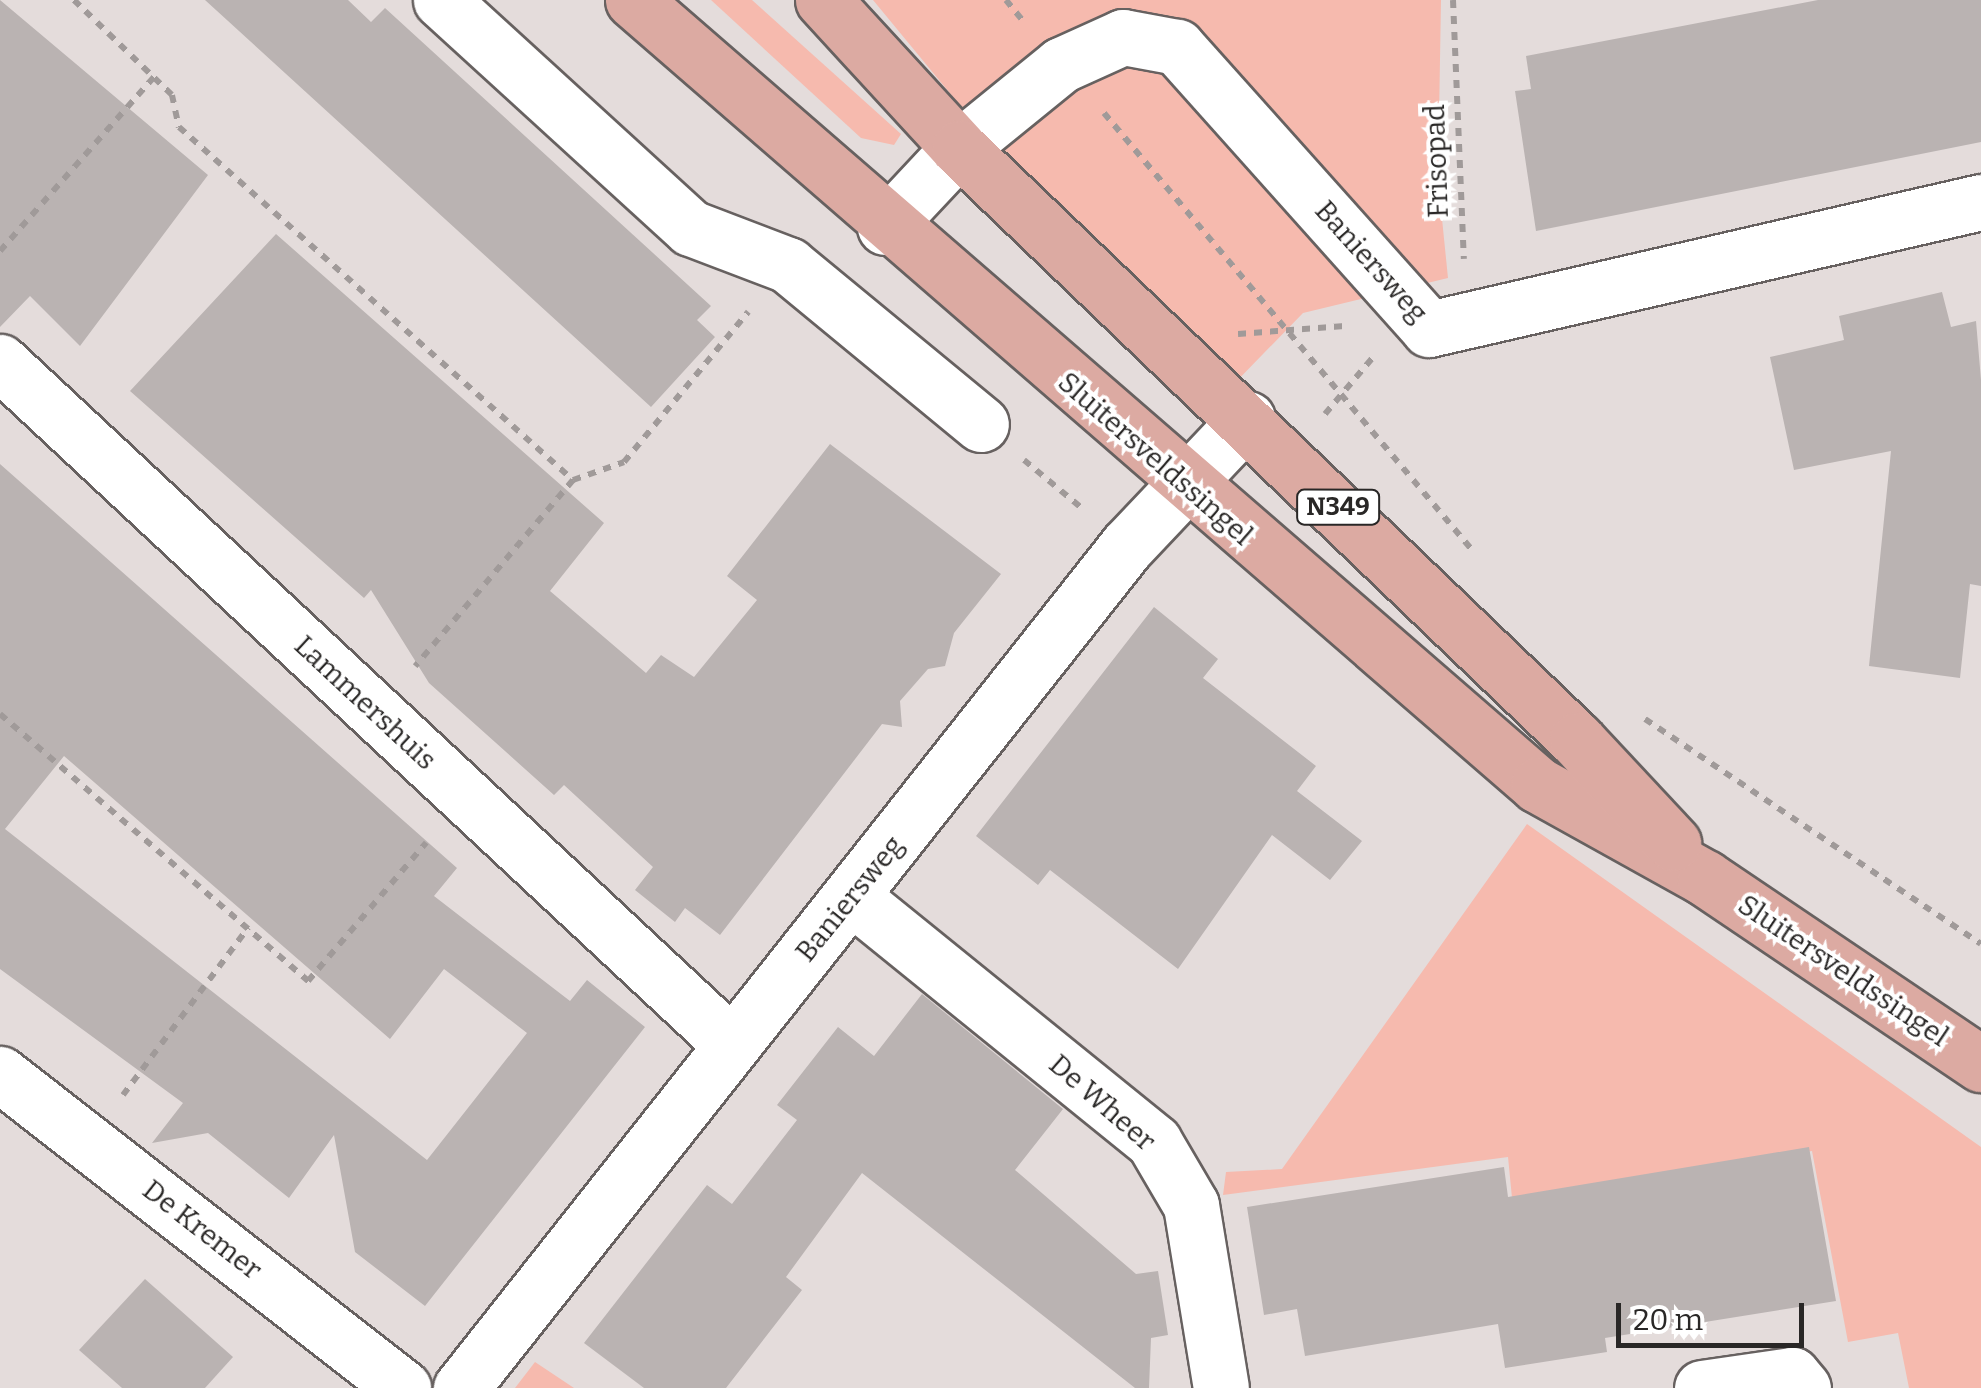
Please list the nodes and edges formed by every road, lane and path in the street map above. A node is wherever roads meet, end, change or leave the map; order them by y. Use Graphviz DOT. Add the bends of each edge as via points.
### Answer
graph roads {
  1 [pos="74,0"];
  2 [pos="441,0"];
  3 [pos="633,0"];
  4 [pos="823,0"];
  5 [pos="1006,0"];
  6 [pos="1453,0"];
  7 [pos="1061,64"];
  8 [pos="155,76"];
  9 [pos="959,148"];
  10 [pos="1981,202"];
  11 [pos="886,227"];
  12 [pos="0,252"];
  13 [pos="788,264"];
  14 [pos="1466,321"];
  15 [pos="0,362"];
  16 [pos="1247,420"];
  17 [pos="981,424"];
  18 [pos="574,480"];
  19 [pos="1183,484"];
  20 [pos="1127,546"];
  21 [pos="1488,569"];
  22 [pos="1630,709"];
  23 [pos="375,712"];
  24 [pos="0,714"];
  25 [pos="465,796"];
  26 [pos="1705,878"];
  27 [pos="852,898"];
  28 [pos="248,928"];
  29 [pos="1981,944"];
  30 [pos="731,1044"];
  31 [pos="1981,1064"];
  32 [pos="0,1074"];
  33 [pos="88,1141"];
  34 [pos="403,1388"];
  35 [pos="462,1388"];
  36 [pos="1221,1388"];
  37 [pos="1702,1388"];
  38 [pos="1803,1388"];
  1 -- 8 [label="path"];
  2 -- 13 [label="street" via="691,228"];
  3 -- 11 [label="main road, Sluitersveldssingel / N349"];
  4 -- 9 [label="main road, Sluitersveldssingel / N349"];
  5 -- 7 [label="path"];
  6 -- 14 [label="path, Frisopad"];
  7 -- 9 [label="street, Baniersweg"];
  7 -- 14 [label="street, Baniersweg" via="1124,37 1177,47 1429,329"];
  7 -- 21 [label="path"];
  8 -- 12 [label="path"];
  8 -- 18 [label="path" via="172,95 179,127"];
  9 -- 11 [label="street, Baniersweg"];
  9 -- 16 [label="main road, Sluitersveldssingel / N349"];
  10 -- 14 [label="street, Baniersweg"];
  11 -- 19 [label="main road, Sluitersveldssingel / N349"];
  13 -- 17 [label="street"];
  13 -- 18 [label="path" via="624,462"];
  15 -- 23 [label="street, Lammershuis"];
  16 -- 19 [label="street, Baniersweg"];
  16 -- 26 [label="main road, Sluitersveldssingel / N349" via="1578,740"];
  17 -- 20 [label="path"];
  18 -- 23 [label="path"];
  19 -- 20 [label="street, Baniersweg"];
  19 -- 26 [label="main road, Sluitersveldssingel / N349" via="1538,784"];
  20 -- 27 [label="street, Baniersweg"];
  22 -- 29 [label="path"];
  23 -- 25 [label="street, Lammershuis"];
  24 -- 28 [label="path"];
  25 -- 28 [label="path" via="308,981"];
  25 -- 30 [label="street, Lammershuis"];
  26 -- 31 [label="main road, Sluitersveldssingel / N349"];
  27 -- 30 [label="street, Baniersweg"];
  27 -- 36 [label="street, De Wheer" via="1154,1142 1191,1205"];
  28 -- 33 [label="path"];
  30 -- 35 [label="street, Baniersweg"];
  32 -- 33 [label="street, De Kremer"];
  33 -- 34 [label="street, De Kremer"];
  37 -- 38 [label="street" via="1792,1375"];
}
